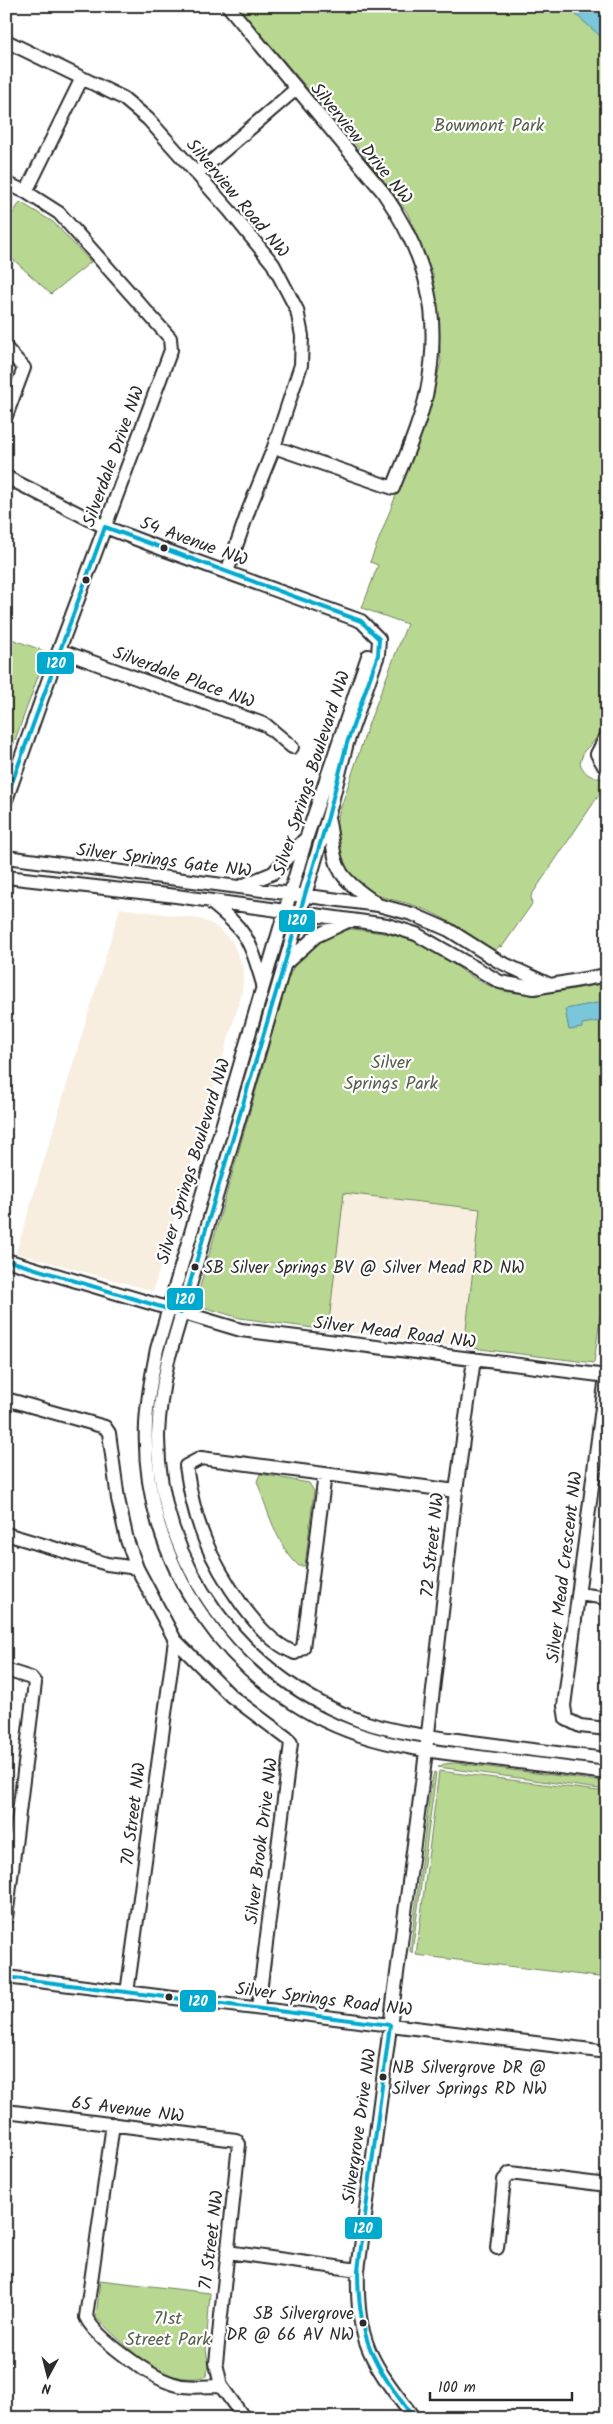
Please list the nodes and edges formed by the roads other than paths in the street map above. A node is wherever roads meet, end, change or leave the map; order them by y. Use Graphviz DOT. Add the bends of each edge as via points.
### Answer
graph roads {
  1 [pos="228,6"];
  2 [pos="6,41"];
  3 [pos="82,78"];
  4 [pos="296,89"];
  5 [pos="195,173"];
  6 [pos="6,183"];
  7 [pos="26,192"];
  8 [pos="6,348"];
  9 [pos="6,416"];
  10 [pos="274,447"];
  11 [pos="6,477"];
  12 [pos="106,527"];
  13 [pos="227,572"];
  14 [pos="371,630"];
  15 [pos="58,650"];
  16 [pos="607,735"];
  17 [pos="292,747"];
  18 [pos="607,767"];
  19 [pos="6,800"];
  20 [pos="328,817"];
  21 [pos="308,836"];
  22 [pos="6,857"];
  23 [pos="6,877"];
  24 [pos="238,888"];
  25 [pos="290,894"];
  26 [pos="305,896"];
  27 [pos="208,901"];
  28 [pos="378,905"];
  29 [pos="285,911"];
  30 [pos="300,913"];
  31 [pos="352,920"];
  32 [pos="285,964"];
  33 [pos="607,975"];
  34 [pos="264,984"];
  35 [pos="548,984"];
  36 [pos="6,1260"];
  37 [pos="175,1311"];
  38 [pos="474,1359"];
  39 [pos="606,1376"];
  40 [pos="6,1398"];
  41 [pos="325,1474"];
  42 [pos="456,1491"];
  43 [pos="6,1534"];
  44 [pos="137,1568"];
  45 [pos="579,1594"];
  46 [pos="607,1598"];
  47 [pos="174,1640"];
  48 [pos="6,1670"];
  49 [pos="607,1729"];
  50 [pos="428,1736"];
  51 [pos="426,1750"];
  52 [pos="607,1759"];
  53 [pos="607,1773"];
  54 [pos="6,1918"];
  55 [pos="6,1978"];
  56 [pos="127,1993"];
  57 [pos="258,2008"];
  58 [pos="390,2025"];
  59 [pos="607,2052"];
  60 [pos="6,2111"];
  61 [pos="113,2124"];
  62 [pos="240,2148"];
  63 [pos="607,2185"];
  64 [pos="497,2248"];
  65 [pos="228,2252"];
  66 [pos="358,2270"];
  67 [pos="221,2386"];
  68 [pos="244,2418"];
  69 [pos="414,2418"];
  1 -- 4 [label="street, Silverview Drive NW"];
  2 -- 3 [label="street, Silverview Road NW"];
  3 -- 5 [label="street, Silverview Road NW" via="123,98 148,119"];
  3 -- 7 [label="street"];
  4 -- 5 [label="street"];
  4 -- 10 [label="street, Silverview Drive NW" via="383,192 403,222 425,274 432,306 431,365 427,392 393,488"];
  5 -- 10 [label="street, Silverview Road NW" via="273,264 297,310 302,336 301,365"];
  6 -- 7 [label="street, Silverdale Drive NW"];
  7 -- 12 [label="street, Silverdale Drive NW" via="59,213 170,338 171,350"];
  8 -- 9 [label="street" via="24,368"];
  10 -- 13 [label="street, Silverview Road NW"];
  11 -- 12 [label="street, 54 Avenue NW"];
  12 -- 13 [label="street, 54 Avenue NW"];
  12 -- 15 [label="street, Silverdale Drive NW"];
  13 -- 14 [label="street, 54 Avenue NW" via="361,621"];
  14 -- 20 [label="street, Silver Springs Boulevard NW" via="379,639 378,655 346,744"];
  14 -- 21 [label="street, Silver Springs Boulevard NW" via="370,649"];
  15 -- 17 [label="street, Silverdale Place NW" via="266,725"];
  15 -- 19 [label="street, Silverdale Drive NW"];
  16 -- 18 [label="street" via="597,754"];
  20 -- 26 [label="street, Silver Springs Boulevard NW"];
  20 -- 28 [label="street" via="332,850 341,873 350,886"];
  21 -- 24 [label="street" via="273,873"];
  21 -- 25 [label="street, Silver Springs Boulevard NW"];
  22 -- 24 [label="street, Silver Springs Gate NW"];
  23 -- 27 [label="street, Silver Springs Gate NW"];
  24 -- 25 [label="street, Silver Springs Gate NW"];
  25 -- 26 [label="street, Silver Springs Gate NW"];
  25 -- 29 [label="street, Silver Springs Boulevard NW"];
  26 -- 28 [label="street, Silver Springs Gate NW"];
  26 -- 30 [label="street, Silver Springs Boulevard NW"];
  27 -- 29 [label="street, Silver Springs Gate NW"];
  27 -- 34 [label="street" via="235,922 248,939"];
  28 -- 35 [label="street, Silver Springs Gate NW" via="432,922"];
  29 -- 30 [label="street, Silver Springs Gate NW"];
  29 -- 34 [label="street, Silver Springs Boulevard NW"];
  30 -- 31 [label="street, Silver Springs Gate NW"];
  30 -- 32 [label="street, Silver Springs Boulevard NW"];
  31 -- 32 [label="street" via="316,936"];
  31 -- 35 [label="street, Silver Springs Gate NW" via="387,925 416,934 500,982 534,988"];
  32 -- 37 [label="street, Silver Springs Boulevard NW"];
  33 -- 35 [label="street"];
  34 -- 37 [label="street, Silver Springs Boulevard NW"];
  36 -- 37 [label="street, Silver Mead Road NW"];
  37 -- 38 [label="street, Silver Mead Road NW" via="241,1330"];
  37 -- 50 [label="street, Silver Springs Boulevard NW" via="159,1420 159,1452 169,1516 201,1590 244,1645 300,1692 366,1723"];
  37 -- 51 [label="street, Silver Springs Boulevard NW" via="157,1349 146,1442 156,1514 173,1564 189,1595 222,1642 286,1699 359,1735"];
  38 -- 39 [label="street, Silver Mead Road NW"];
  38 -- 42 [label="street, 72 Street NW"];
  39 -- 45 [label="street, Silver Mead Crescent NW"];
  40 -- 44 [label="street, Silver Brook Drive NW" via="105,1428 109,1433 118,1499"];
  41 -- 41 [label="street" via="201,1458 186,1466 191,1498 204,1541 222,1578 259,1626 281,1647 295,1653 303,1648"];
  41 -- 42 [label="street"];
  42 -- 50 [label="street, 72 Street NW"];
  43 -- 44 [label="street" via="107,1564"];
  44 -- 47 [label="street, Silver Brook Drive NW"];
  45 -- 46 [label="street"];
  45 -- 49 [label="street, Silver Mead Crescent NW" via="564,1706 566,1719 580,1726"];
  47 -- 56 [label="street, 70 Street NW"];
  47 -- 57 [label="street, Silver Brook Drive NW" via="231,1696 291,1743"];
  48 -- 54 [label="street" via="31,1678 35,1683"];
  50 -- 51 [label="street, Silvergrove Drive NW"];
  50 -- 52 [label="street, Silver Springs Boulevard NW"];
  51 -- 53 [label="street, Silver Springs Boulevard NW"];
  51 -- 58 [label="street, Silvergrove Drive NW"];
  55 -- 56 [label="street, Silver Springs Road NW"];
  56 -- 57 [label="street, Silver Springs Road NW"];
  57 -- 58 [label="street, Silver Springs Road NW"];
  58 -- 59 [label="street, Silver Springs Road NW"];
  58 -- 66 [label="street, Silvergrove Drive NW"];
  60 -- 61 [label="street, 65 Avenue NW"];
  61 -- 62 [label="street, 65 Avenue NW" via="236,2140"];
  61 -- 67 [label="street" via="86,2317 90,2325 126,2356 163,2379 192,2387"];
  62 -- 65 [label="street, 71 Street NW"];
  63 -- 64 [label="street" via="510,2174 504,2180"];
  65 -- 66 [label="street"];
  65 -- 67 [label="street, 71 Street NW" via="216,2346"];
  66 -- 69 [label="street, Silvergrove Drive NW" via="359,2319 365,2343 387,2384"];
  67 -- 68 [label="street, 71 Street NW"];
}
